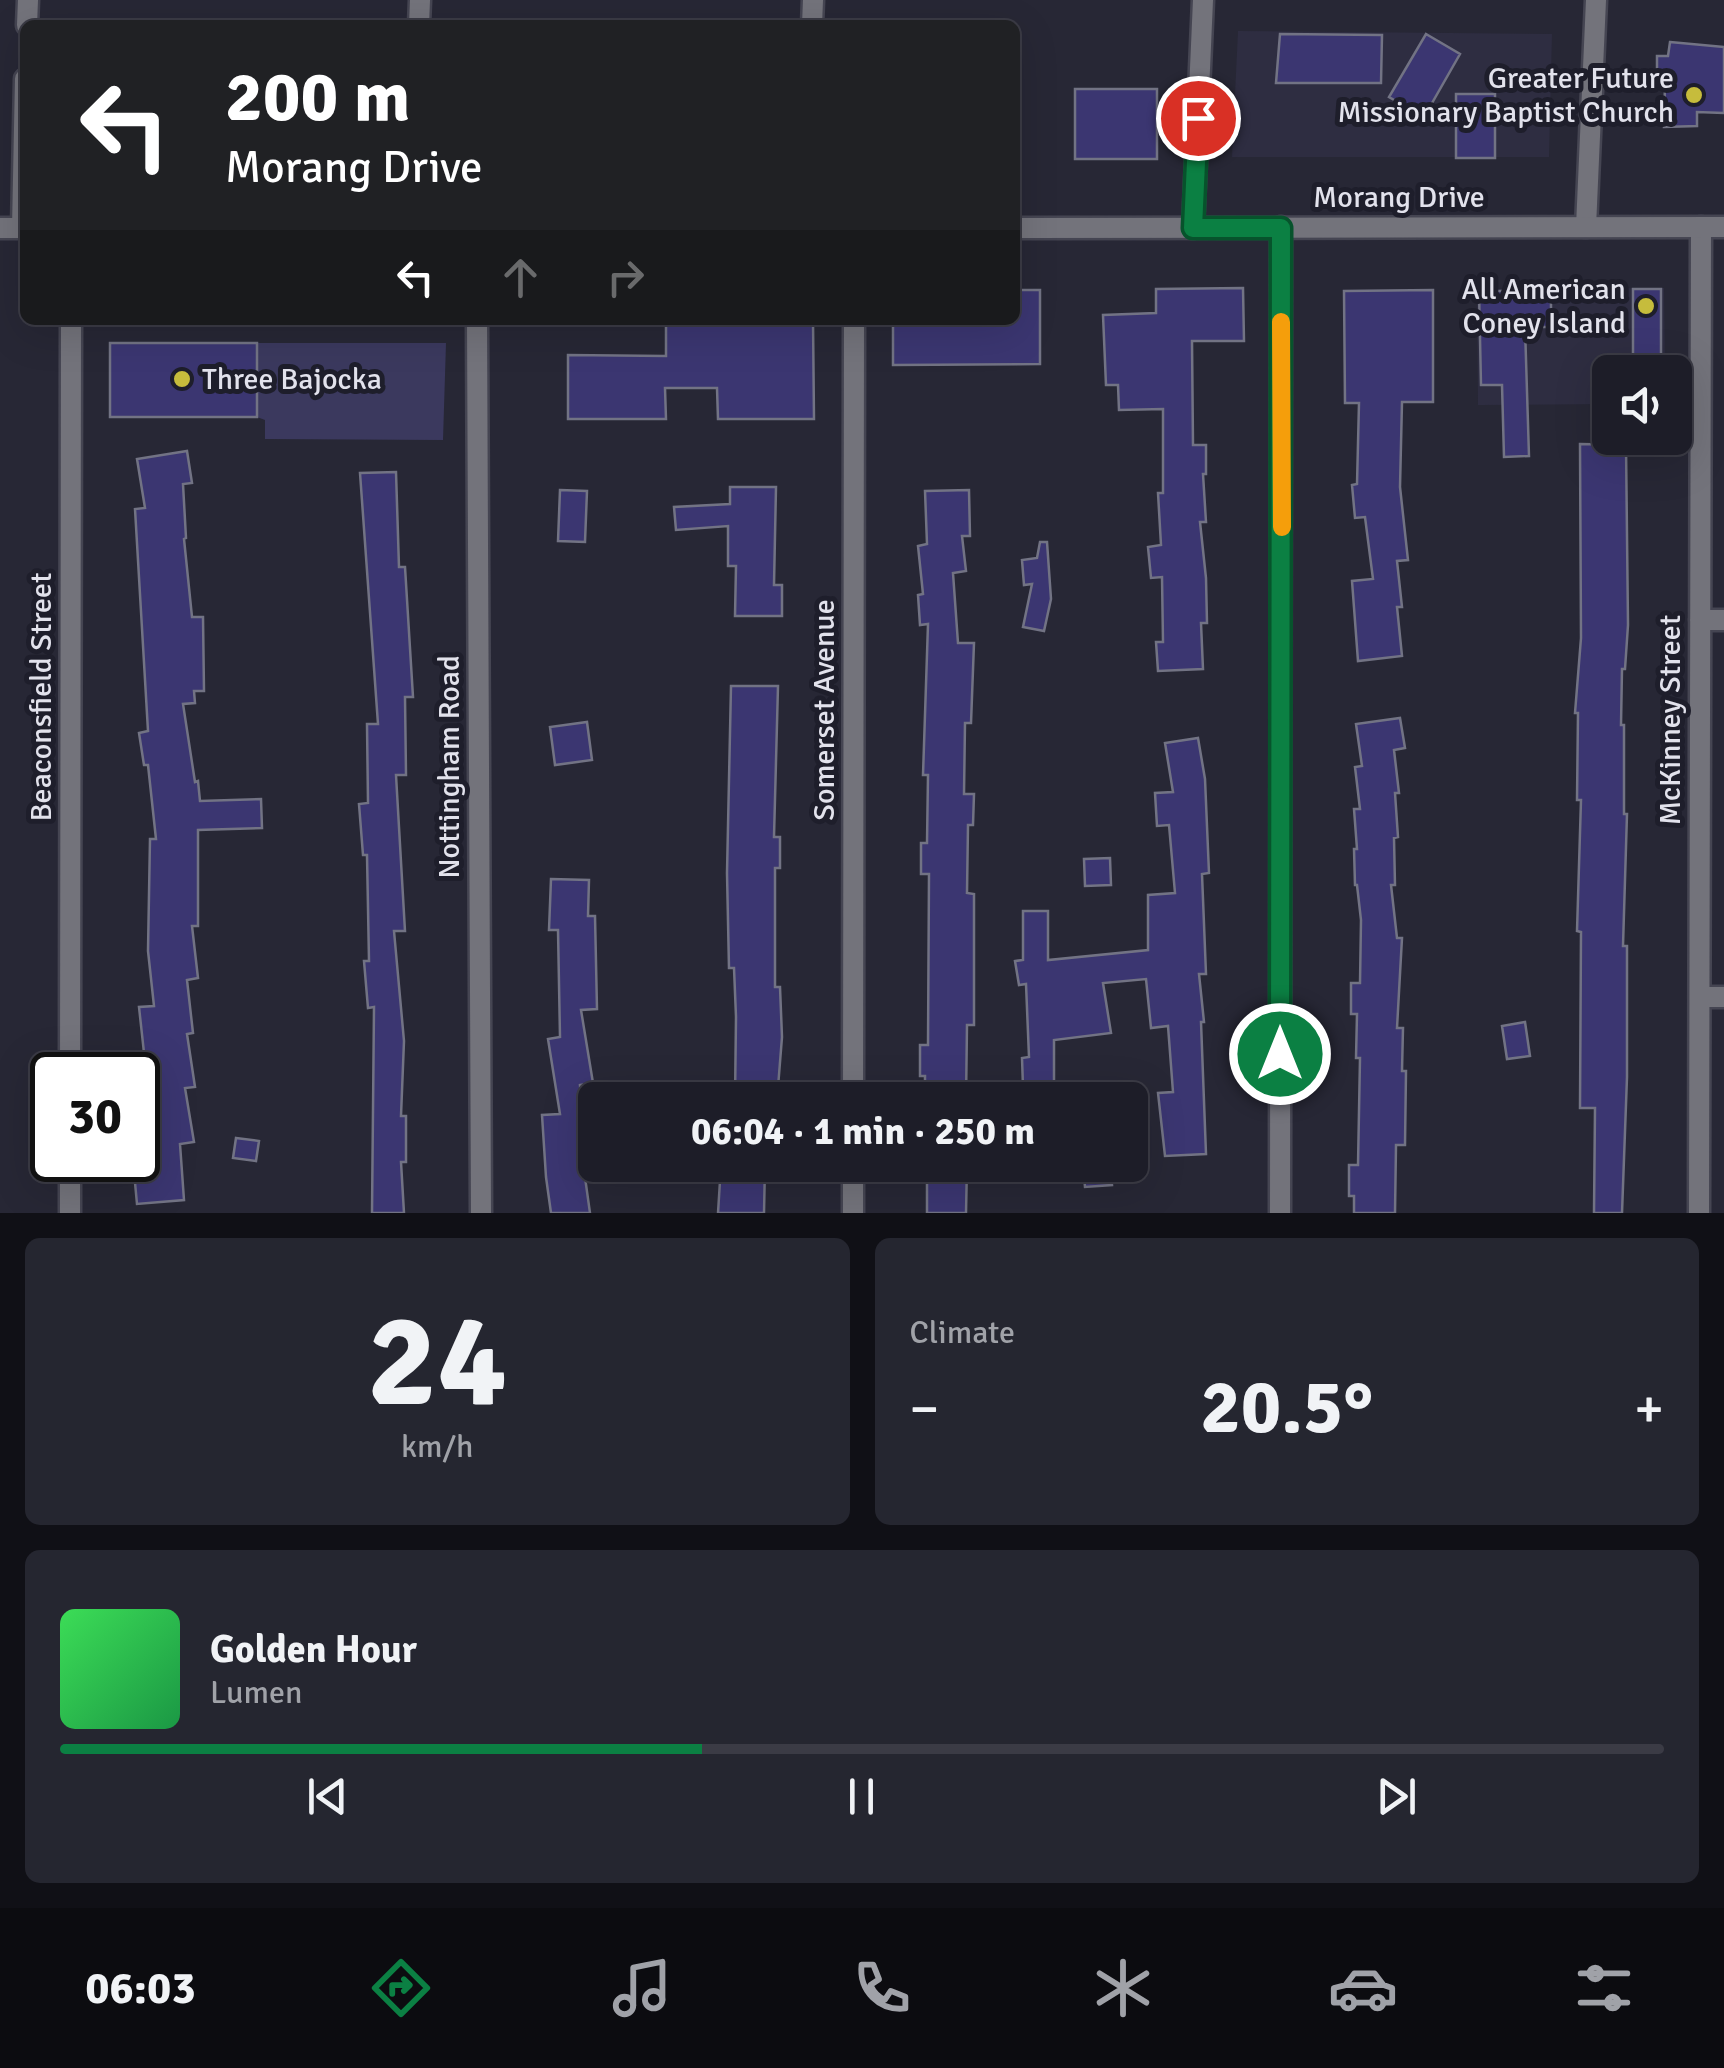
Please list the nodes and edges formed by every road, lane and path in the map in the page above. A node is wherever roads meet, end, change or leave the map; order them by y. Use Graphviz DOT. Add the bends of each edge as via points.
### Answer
graph roads {
  1 [pos="1203,0"];
  2 [pos="1596,0"];
  3 [pos="1586,227"];
  4 [pos="1701,227"];
  5 [pos="1724,227"];
  6 [pos="1020,228"];
  7 [pos="1193,228"];
  8 [pos="1281,228"];
  9 [pos="71,325"];
  10 [pos="478,325"];
  11 [pos="854,325"];
  12 [pos="1700,620"];
  13 [pos="1724,620"];
  14 [pos="1700,997"];
  15 [pos="1724,997"];
  16 [pos="70,1052"];
  17 [pos="853,1082"];
  18 [pos="70,1182"];
  19 [pos="853,1182"];
  20 [pos="70,1213"];
  21 [pos="481,1213"];
  22 [pos="853,1213"];
  23 [pos="1280,1213"];
  24 [pos="1700,1213"];
  1 -- 7 [label="street"];
  2 -- 3 [label="street"];
  3 -- 4 [label="street, Morang Drive"];
  3 -- 8 [label="street, Morang Drive"];
  4 -- 5 [label="street, Morang Drive"];
  4 -- 12 [label="street, McKinney Street"];
  6 -- 7 [label="street, Morang Drive"];
  7 -- 8 [label="street, Morang Drive"];
  8 -- 23 [label="street"];
  9 -- 16 [label="street, Beaconsfield Street"];
  10 -- 21 [label="street, Nottingham Road"];
  11 -- 17 [label="street, Somerset Avenue"];
  12 -- 13 [label="street"];
  12 -- 14 [label="street, McKinney Street"];
  14 -- 15 [label="street"];
  14 -- 24 [label="street, McKinney Street"];
  18 -- 20 [label="street"];
  19 -- 22 [label="street"];
}
